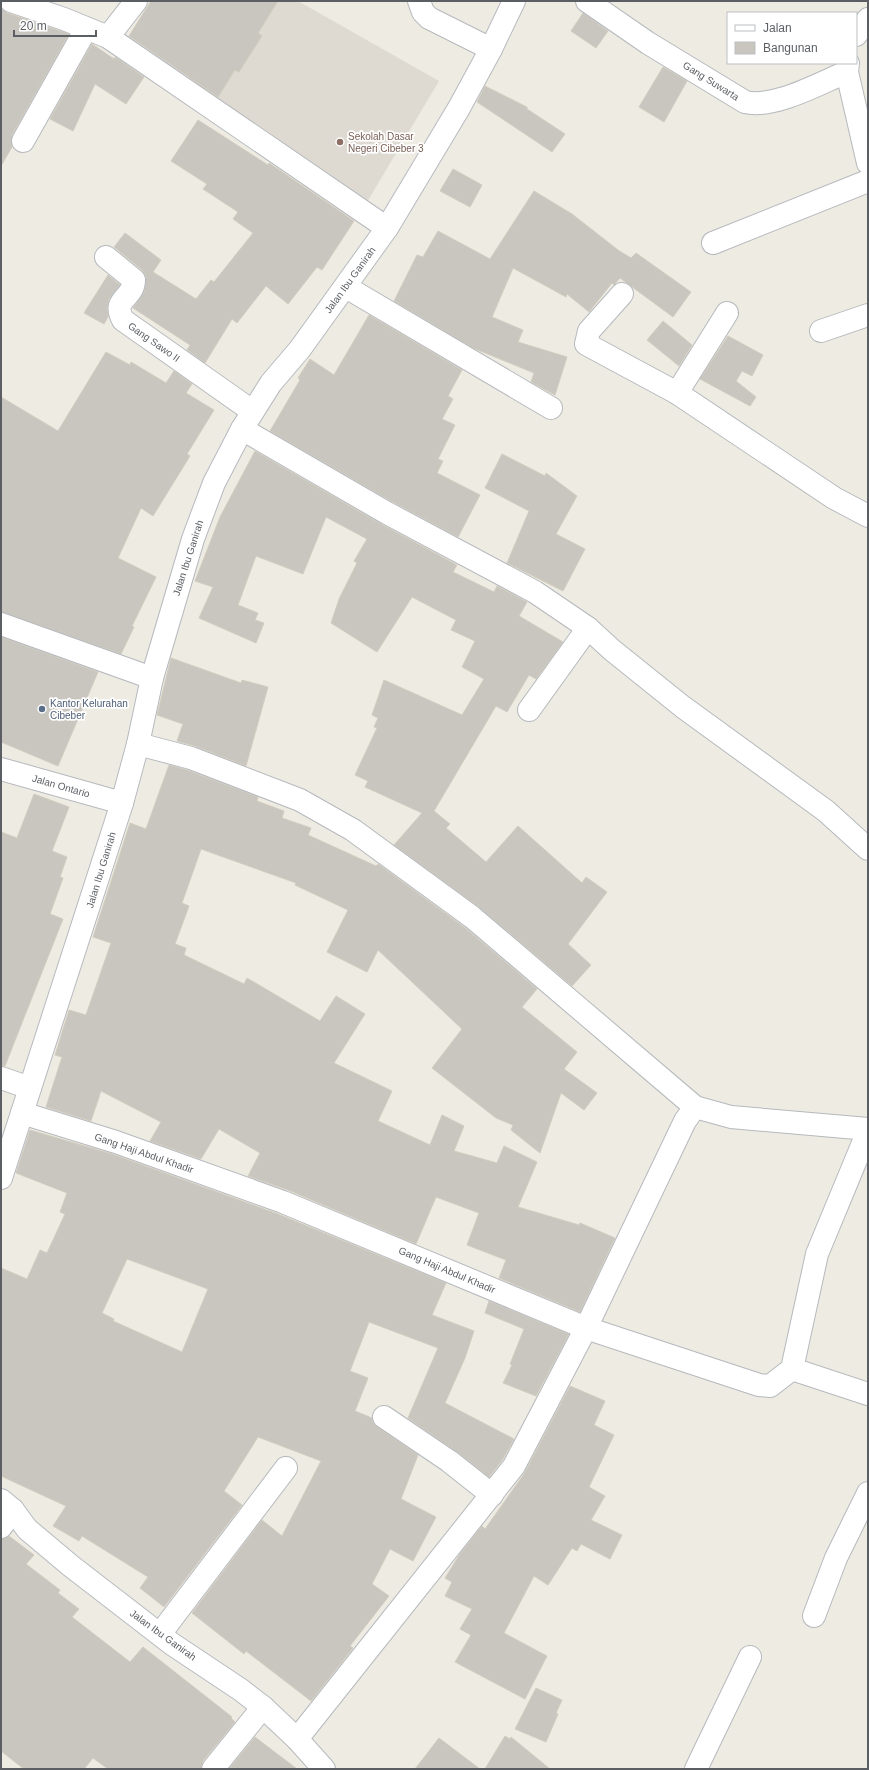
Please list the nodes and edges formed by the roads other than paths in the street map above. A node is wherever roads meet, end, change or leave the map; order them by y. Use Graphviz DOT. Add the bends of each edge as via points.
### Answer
graph roads {
  1 [pos="11,1"];
  2 [pos="136,1"];
  3 [pos="419,1"];
  4 [pos="514,1"];
  5 [pos="587,1"];
  6 [pos="868,19"];
  7 [pos="86,29"];
  8 [pos="857,34"];
  9 [pos="108,37"];
  10 [pos="491,49"];
  11 [pos="847,67"];
  12 [pos="24,141"];
  13 [pos="868,163"];
  14 [pos="868,181"];
  15 [pos="387,228"];
  16 [pos="713,243"];
  17 [pos="106,257"];
  18 [pos="346,287"];
  19 [pos="622,294"];
  20 [pos="727,313"];
  21 [pos="868,315"];
  22 [pos="821,332"];
  23 [pos="677,393"];
  24 [pos="551,408"];
  25 [pos="247,420"];
  26 [pos="868,516"];
  27 [pos="1,624"];
  28 [pos="588,628"];
  29 [pos="152,678"];
  30 [pos="529,710"];
  31 [pos="138,744"];
  32 [pos="1,769"];
  33 [pos="122,803"];
  34 [pos="868,849"];
  35 [pos="1,1078"];
  36 [pos="30,1088"];
  37 [pos="695,1107"];
  38 [pos="22,1113"];
  39 [pos="868,1130"];
  40 [pos="1,1178"];
  41 [pos="586,1328"];
  42 [pos="792,1369"];
  43 [pos="868,1394"];
  44 [pos="384,1417"];
  45 [pos="286,1468"];
  46 [pos="868,1493"];
  47 [pos="492,1495"];
  48 [pos="5,1512"];
  49 [pos="814,1616"];
  50 [pos="160,1634"];
  51 [pos="750,1657"];
  52 [pos="263,1707"];
  53 [pos="297,1738"];
  54 [pos="213,1769"];
  55 [pos="324,1769"];
  56 [pos="696,1769"];
  1 -- 7 [label="street"];
  2 -- 9 [label="street"];
  3 -- 10 [label="street" via="423,12 429,18"];
  4 -- 10 [label="street, Jalan Ibu Ganirah"];
  5 -- 11 [label="street, Gang Suwarta" via="648,43 745,102 756,105 772,102"];
  6 -- 8 [label="street"];
  7 -- 9 [label="street"];
  7 -- 12 [label="street"];
  9 -- 15 [label="street"];
  10 -- 15 [label="street, Jalan Ibu Ganirah"];
  11 -- 13 [label="street"];
  14 -- 16 [label="street"];
  15 -- 18 [label="street, Jalan Ibu Ganirah"];
  17 -- 25 [label="street, Gang Sawo II" via="134,280 134,286 119,305 123,320"];
  18 -- 24 [label="street"];
  18 -- 25 [label="street, Jalan Ibu Ganirah" via="271,383"];
  19 -- 23 [label="street" via="589,331 586,344"];
  20 -- 23 [label="street"];
  21 -- 22 [label="street"];
  23 -- 26 [label="street" via="834,498"];
  25 -- 28 [label="street" via="387,513 535,592"];
  25 -- 29 [label="street, Jalan Ibu Ganirah" via="214,483 193,539"];
  27 -- 29 [label="street"];
  28 -- 30 [label="street"];
  28 -- 34 [label="street" via="683,707 826,811"];
  29 -- 31 [label="street, Jalan Ibu Ganirah"];
  31 -- 33 [label="street, Jalan Ibu Ganirah"];
  31 -- 37 [label="street" via="191,758 300,800 353,830 472,917"];
  32 -- 33 [label="street, Jalan Ontario"];
  33 -- 36 [label="street, Jalan Ibu Ganirah"];
  35 -- 36 [label="street"];
  36 -- 38 [label="street, Jalan Ibu Ganirah"];
  37 -- 39 [label="street" via="731,1117"];
  37 -- 41 [label="street" via="665,1161"];
  38 -- 40 [label="street, Jalan Ibu Ganirah"];
  38 -- 41 [label="street, Gang Haji Abdul Khadir" via="116,1142 283,1202"];
  39 -- 42 [label="street" via="817,1254"];
  41 -- 42 [label="street, Gang Haji Abdul Khadir" via="759,1385 770,1386"];
  41 -- 47 [label="street" via="514,1466"];
  42 -- 43 [label="street"];
  44 -- 47 [label="street" via="449,1461"];
  45 -- 50 [label="street"];
  46 -- 49 [label="street" via="836,1558"];
  47 -- 53 [label="street"];
  48 -- 50 [label="street, Jalan Ibu Ganirah"];
  50 -- 52 [label="street, Jalan Ibu Ganirah"];
  51 -- 56 [label="street"];
  52 -- 53 [label="street, Jalan Ibu Ganirah"];
  52 -- 54 [label="street"];
  53 -- 55 [label="street, Jalan Ibu Ganirah"];
}
